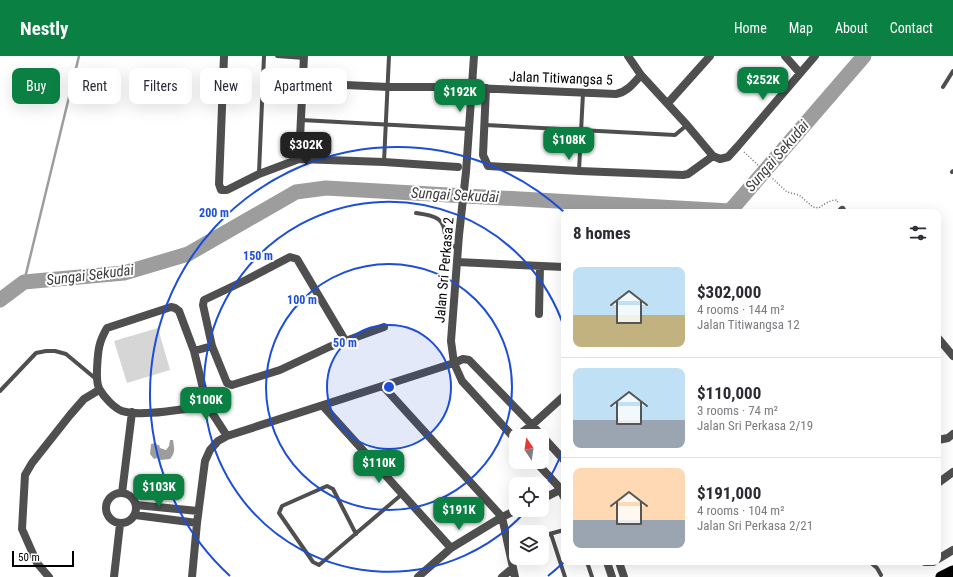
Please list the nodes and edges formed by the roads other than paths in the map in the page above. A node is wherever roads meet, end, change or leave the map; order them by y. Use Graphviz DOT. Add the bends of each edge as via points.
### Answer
graph roads {
  1 [pos="224,56"];
  2 [pos="264,56"];
  3 [pos="277,56"];
  4 [pos="390,56"];
  5 [pos="474,56"];
  6 [pos="628,56"];
  7 [pos="710,56"];
  8 [pos="785,56"];
  9 [pos="815,56"];
  10 [pos="304,57"];
  11 [pos="304,68"];
  12 [pos="953,71"];
  13 [pos="800,73"];
  14 [pos="642,75"];
  15 [pos="347,85"];
  16 [pos="457,86"];
  17 [pos="388,87"];
  18 [pos="943,87"];
  19 [pos="472,88"];
  20 [pos="486,88"];
  21 [pos="583,92"];
  22 [pos="668,103"];
  23 [pos="302,104"];
  24 [pos="301,120"];
  25 [pos="687,124"];
  26 [pos="386,125"];
  27 [pos="485,125"];
  28 [pos="469,129"];
  29 [pos="581,129"];
  30 [pos="713,156"];
  31 [pos="299,159"];
  32 [pos="384,162"];
  33 [pos="458,167"];
  34 [pos="579,171"];
  35 [pos="258,174"];
  36 [pos="416,213"];
  37 [pos="458,248"];
  38 [pos="456,262"];
  39 [pos="540,266"];
  40 [pos="561,267"];
  41 [pos="539,314"];
  42 [pos="384,327"];
  43 [pos="345,340"];
  44 [pos="941,342"];
  45 [pos="212,346"];
  46 [pos="194,351"];
  47 [pos="953,356"];
  48 [pos="454,363"];
  49 [pos="97,379"];
  50 [pos="383,386"];
  51 [pos="99,390"];
  52 [pos="0,391"];
  53 [pos="561,399"];
  54 [pos="207,405"];
  55 [pos="323,406"];
  56 [pos="132,412"];
  57 [pos="532,425"];
  58 [pos="527,429"];
  59 [pos="509,431"];
  60 [pos="953,434"];
  61 [pos="227,436"];
  62 [pos="941,439"];
  63 [pos="561,457"];
  64 [pos="542,469"];
  65 [pos="953,472"];
  66 [pos="941,481"];
  67 [pos="561,490"];
  68 [pos="122,493"];
  69 [pos="401,495"];
  70 [pos="549,496"];
  71 [pos="136,505"];
  72 [pos="198,511"];
  73 [pos="509,513"];
  74 [pos="135,514"];
  75 [pos="502,516"];
  76 [pos="197,523"];
  77 [pos="120,524"];
  78 [pos="561,531"];
  79 [pos="356,534"];
  80 [pos="551,534"];
  81 [pos="507,545"];
  82 [pos="451,548"];
  83 [pos="953,550"];
  84 [pos="941,557"];
  85 [pos="561,563"];
  86 [pos="562,565"];
  87 [pos="588,565"];
  88 [pos="608,565"];
  89 [pos="620,565"];
  90 [pos="874,565"];
  91 [pos="513,568"];
  92 [pos="953,571"];
  93 [pos="881,575"];
  94 [pos="49,577"];
  95 [pos="114,577"];
  96 [pos="192,577"];
  97 [pos="418,577"];
  98 [pos="502,577"];
  99 [pos="515,577"];
  100 [pos="566,577"];
  101 [pos="592,577"];
  102 [pos="612,577"];
  103 [pos="624,577"];
  104 [pos="940,577"];
  1 -- 35 [label="street" via="219,184 221,190 227,190"];
  2 -- 35 [label="lane"];
  3 -- 10 [label="lane"];
  4 -- 17 [label="lane"];
  5 -- 19 [label="street, Jalan Sri Perkasa 2"];
  6 -- 14 [label="street"];
  7 -- 22 [label="street"];
  8 -- 13 [label="street"];
  9 -- 13 [label="street"];
  10 -- 11 [label="street"];
  12 -- 18 [label="lane"];
  13 -- 30 [label="street" via="728,157 720,159"];
  14 -- 21 [label="street, Jalan Titiwangsa 5" via="628,89 616,94"];
  14 -- 22 [label="street"];
  15 -- 17 [label="street"];
  16 -- 17 [label="street"];
  17 -- 26 [label="lane"];
  19 -- 20 [label="street, Jalan Titiwangsa 5"];
  19 -- 28 [label="street, Jalan Sri Perkasa 2"];
  20 -- 21 [label="street, Jalan Titiwangsa 5"];
  20 -- 27 [label="street"];
  21 -- 29 [label="lane"];
  22 -- 25 [label="street"];
  23 -- 24 [label="street"];
  24 -- 26 [label="lane"];
  24 -- 31 [label="street"];
  25 -- 29 [label="lane" via="675,135"];
  25 -- 30 [label="street"];
  26 -- 28 [label="lane"];
  26 -- 32 [label="lane"];
  27 -- 29 [label="lane"];
  27 -- 34 [label="street" via="483,155 488,166"];
  28 -- 37 [label="street, Jalan Sri Perkasa 2"];
  29 -- 34 [label="lane"];
  30 -- 34 [label="street" via="683,175"];
  31 -- 32 [label="street"];
  31 -- 35 [label="street"];
  32 -- 33 [label="street"];
  36 -- 37 [label="lane" via="439,219 448,243"];
  37 -- 38 [label="street, Jalan Sri Perkasa 2"];
  38 -- 39 [label="street"];
  38 -- 48 [label="street, Jalan Sri Perkasa 2" via="451,341"];
  39 -- 40 [label="street"];
  39 -- 41 [label="street"];
  42 -- 43 [label="street"];
  43 -- 45 [label="street" via="280,370 232,385 227,383"];
  43 -- 45 [label="street" via="297,260 290,257 204,300 202,304"];
  44 -- 47 [label="street"];
  45 -- 46 [label="street"];
  46 -- 49 [label="street" via="179,311 171,307 107,328 101,339 98,354"];
  46 -- 54 [label="street"];
  48 -- 50 [label="street"];
  48 -- 57 [label="street" via="463,359 469,360"];
  48 -- 59 [label="street, Jalan Sri Perkasa 2" via="462,381"];
  49 -- 51 [label="street"];
  49 -- 52 [label="lane" via="66,354 46,351 36,353"];
  50 -- 55 [label="street"];
  50 -- 75 [label="street"];
  51 -- 56 [label="street" via="121,410"];
  51 -- 94 [label="street" via="84,399 25,474 22,529 37,563"];
  53 -- 57 [label="street"];
  54 -- 56 [label="street" via="187,409"];
  54 -- 61 [label="street"];
  55 -- 61 [label="street"];
  55 -- 69 [label="street"];
  56 -- 68 [label="street"];
  57 -- 58 [label="street"];
  57 -- 63 [label="street"];
  60 -- 62 [label="street"];
  61 -- 72 [label="street" via="210,450 205,461"];
  64 -- 67 [label="street"];
  65 -- 66 [label="street"];
  67 -- 70 [label="street"];
  68 -- 71 [label="street" via="131,496"];
  68 -- 77 [label="street" via="111,496 105,510 110,520"];
  69 -- 79 [label="lane"];
  69 -- 82 [label="street"];
  71 -- 72 [label="street"];
  71 -- 74 [label="street"];
  72 -- 76 [label="street"];
  73 -- 75 [label="street"];
  74 -- 76 [label="street"];
  74 -- 77 [label="street" via="129,522"];
  75 -- 81 [label="street"];
  75 -- 82 [label="street"];
  76 -- 96 [label="street"];
  77 -- 95 [label="street"];
  78 -- 80 [label="lane"];
  79 -- 79 [label="lane" via="319,565 313,562 279,513 282,506 327,486 333,490"];
  80 -- 85 [label="lane"];
  81 -- 91 [label="street"];
  82 -- 97 [label="street"];
  83 -- 84 [label="street"];
  86 -- 100 [label="lane"];
  87 -- 101 [label="lane"];
  88 -- 102 [label="street"];
  89 -- 103 [label="street"];
  90 -- 93 [label="lane"];
  91 -- 98 [label="street"];
  91 -- 99 [label="street"];
  92 -- 104 [label="highway"];
}
